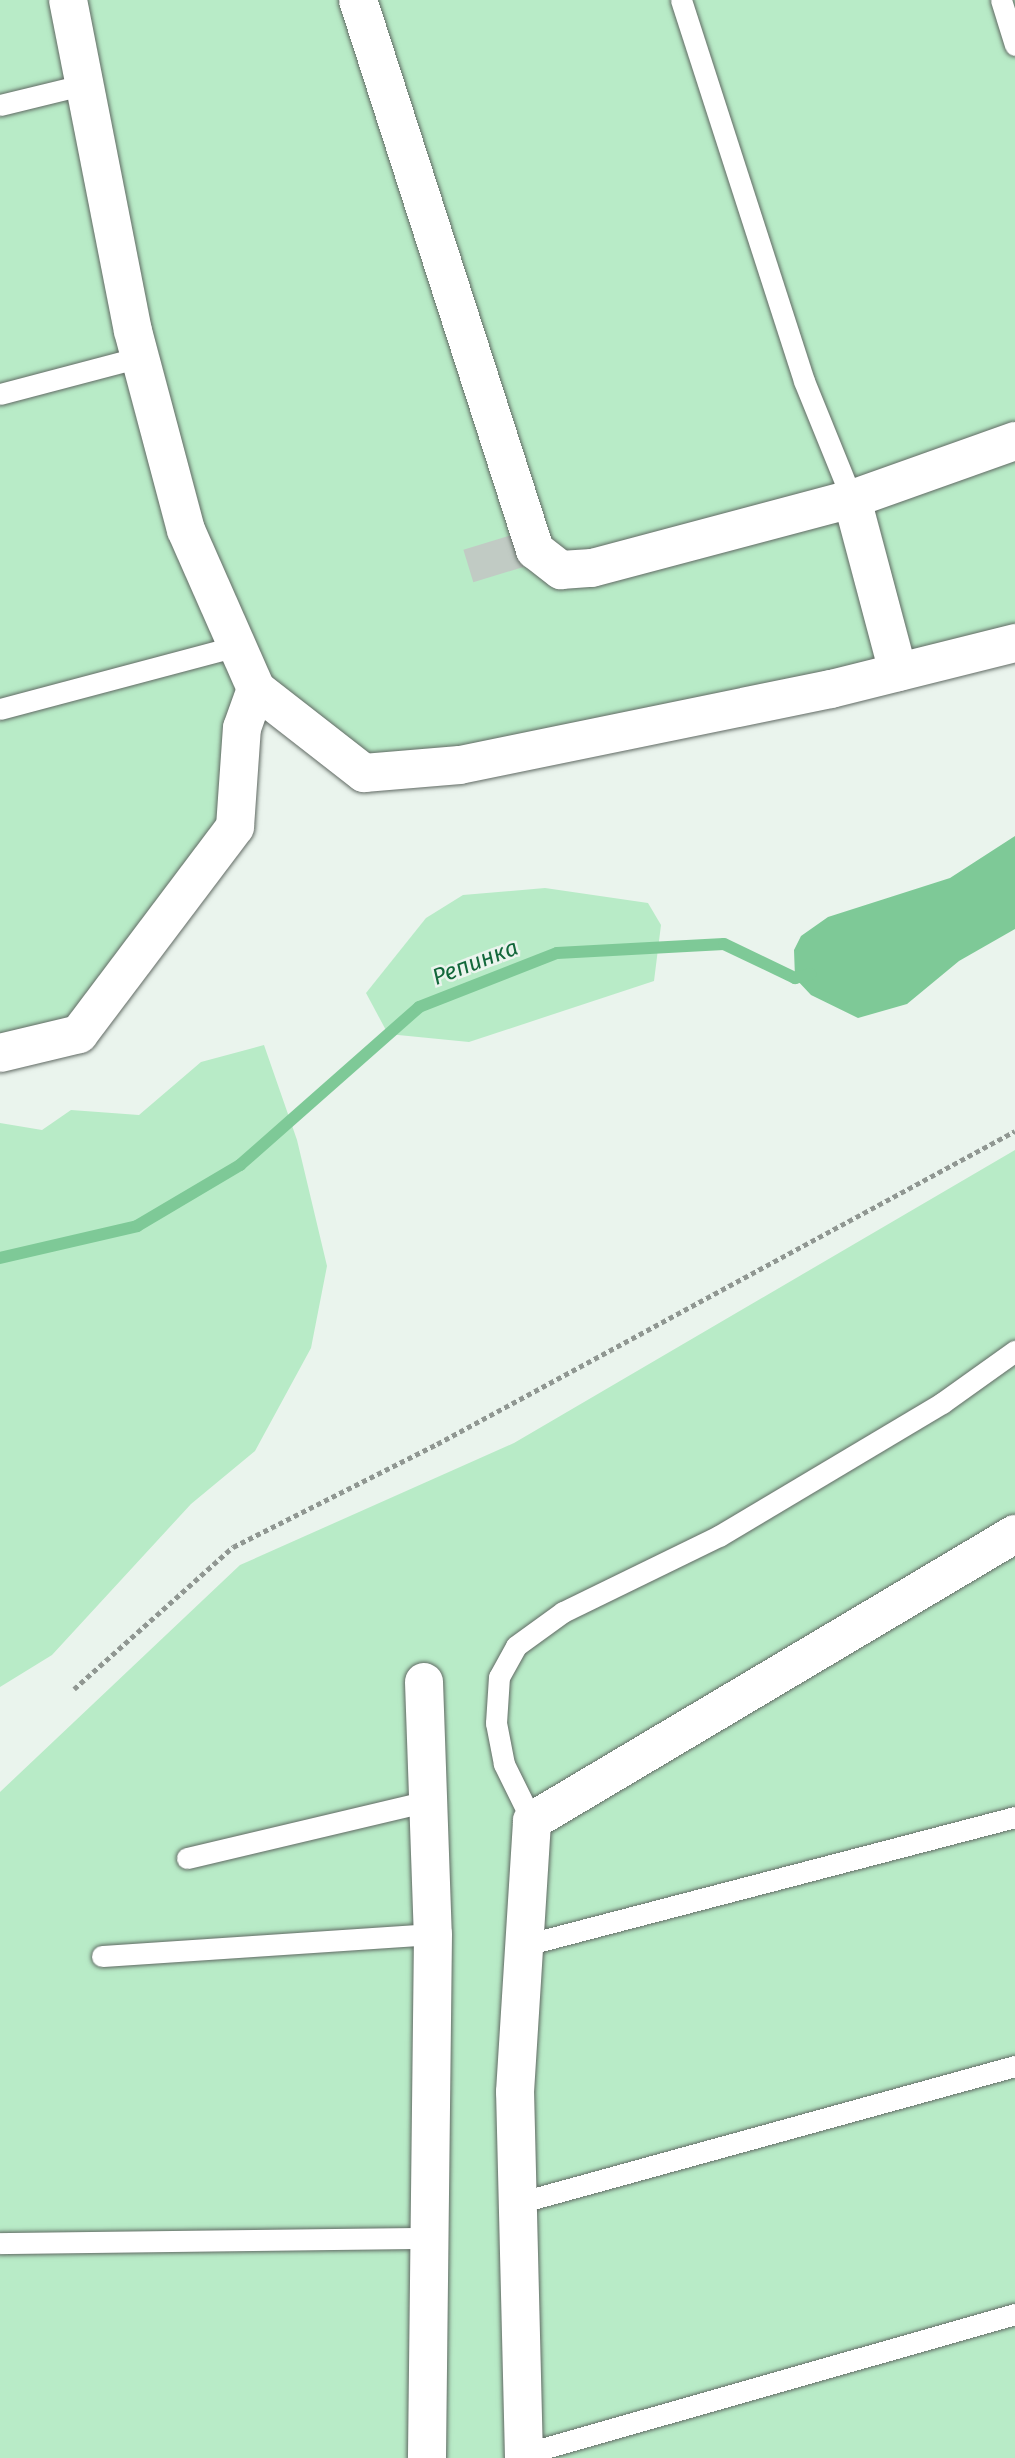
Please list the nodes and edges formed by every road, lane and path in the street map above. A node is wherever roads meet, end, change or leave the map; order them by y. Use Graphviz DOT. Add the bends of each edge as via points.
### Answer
graph roads {
  1 [pos="68,0"];
  2 [pos="358,0"];
  3 [pos="681,0"];
  4 [pos="1001,0"];
  5 [pos="1015,45"];
  6 [pos="82,85"];
  7 [pos="0,105"];
  8 [pos="140,357"];
  9 [pos="0,394"];
  10 [pos="1015,441"];
  11 [pos="852,499"];
  12 [pos="1015,643"];
  13 [pos="236,646"];
  14 [pos="898,672"];
  15 [pos="256,690"];
  16 [pos="0,709"];
  17 [pos="0,1053"];
  18 [pos="1015,1131"];
  19 [pos="1015,1351"];
  20 [pos="1015,1534"];
  21 [pos="424,1682"];
  22 [pos="74,1689"];
  23 [pos="428,1801"];
  24 [pos="1015,1817"];
  25 [pos="533,1821"];
  26 [pos="187,1858"];
  27 [pos="433,1934"];
  28 [pos="524,1945"];
  29 [pos="102,1956"];
  30 [pos="1015,2066"];
  31 [pos="517,2203"];
  32 [pos="425,2238"];
  33 [pos="0,2243"];
  34 [pos="1015,2314"];
  35 [pos="524,2456"];
  36 [pos="427,2458"];
  1 -- 6 [label="street"];
  2 -- 11 [label="street" via="535,550 561,570 592,568"];
  3 -- 11 [label="lane" via="804,381"];
  4 -- 5 [label="lane"];
  6 -- 7 [label="lane"];
  6 -- 8 [label="street"];
  8 -- 9 [label="lane"];
  8 -- 13 [label="street" via="186,530"];
  10 -- 11 [label="street"];
  11 -- 14 [label="street"];
  12 -- 14 [label="street"];
  13 -- 15 [label="street"];
  13 -- 16 [label="lane"];
  14 -- 15 [label="street" via="460,765 364,773"];
  15 -- 17 [label="street" via="242,728 235,827 79,1034"];
  18 -- 22 [label="path" via="462,1431 233,1547"];
  19 -- 25 [label="lane" via="942,1403 719,1536 563,1612 516,1646 499,1678 496,1723 504,1764"];
  20 -- 25 [label="street"];
  21 -- 23 [label="street"];
  23 -- 26 [label="lane"];
  23 -- 27 [label="street"];
  24 -- 28 [label="lane"];
  25 -- 28 [label="street"];
  27 -- 29 [label="lane"];
  27 -- 32 [label="street"];
  28 -- 31 [label="street" via="515,2092"];
  30 -- 31 [label="lane"];
  31 -- 35 [label="street"];
  32 -- 33 [label="lane"];
  32 -- 36 [label="street"];
  34 -- 35 [label="lane"];
}
